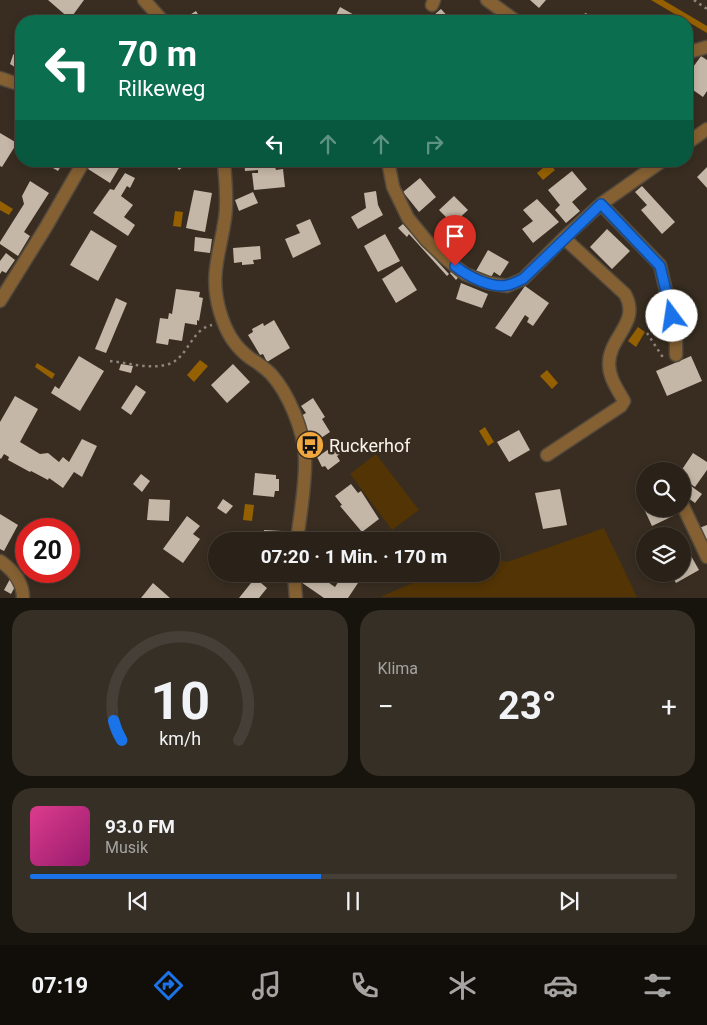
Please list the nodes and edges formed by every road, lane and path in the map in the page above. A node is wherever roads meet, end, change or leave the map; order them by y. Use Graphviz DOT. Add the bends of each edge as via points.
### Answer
graph roads {
  1 [pos="144,0"];
  2 [pos="487,0"];
  3 [pos="694,0"];
  4 [pos="707,9"];
  5 [pos="158,15"];
  6 [pos="508,15"];
  7 [pos="707,47"];
  8 [pos="693,51"];
  9 [pos="0,78"];
  10 [pos="15,83"];
  11 [pos="707,129"];
  12 [pos="693,139"];
  13 [pos="81,167"];
  14 [pos="224,167"];
  15 [pos="389,167"];
  16 [pos="653,167"];
  17 [pos="601,204"];
  18 [pos="564,238"];
  19 [pos="0,301"];
  20 [pos="219,325"];
  21 [pos="647,334"];
  22 [pos="676,355"];
  23 [pos="110,362"];
  24 [pos="547,455"];
  25 [pos="688,517"];
  26 [pos="298,532"];
  27 [pos="707,557"];
  28 [pos="0,562"];
  29 [pos="295,582"];
  30 [pos="23,598"];
  31 [pos="296,598"];
  1 -- 5 [label="street"];
  2 -- 6 [label="street"];
  3 -- 4 [label="path"];
  7 -- 8 [label="street"];
  9 -- 10 [label="street"];
  11 -- 12 [label="street"];
  13 -- 19 [label="street"];
  14 -- 26 [label="street" via="227,202 216,263 215,290 227,333 242,352 274,377 294,414 305,457"];
  15 -- 18 [label="street" via="392,187 408,218 465,274 507,286 523,279"];
  16 -- 17 [label="street"];
  17 -- 18 [label="street"];
  17 -- 22 [label="street" via="660,266 676,334"];
  18 -- 24 [label="street" via="625,294 630,306 629,318 613,346 609,363 616,388 624,401"];
  20 -- 23 [label="path" via="199,330 174,362 150,367"];
  21 -- 22 [label="path" via="665,362"];
  25 -- 27 [label="street"];
  28 -- 30 [label="street" via="19,580"];
  29 -- 31 [label="street"];
}
